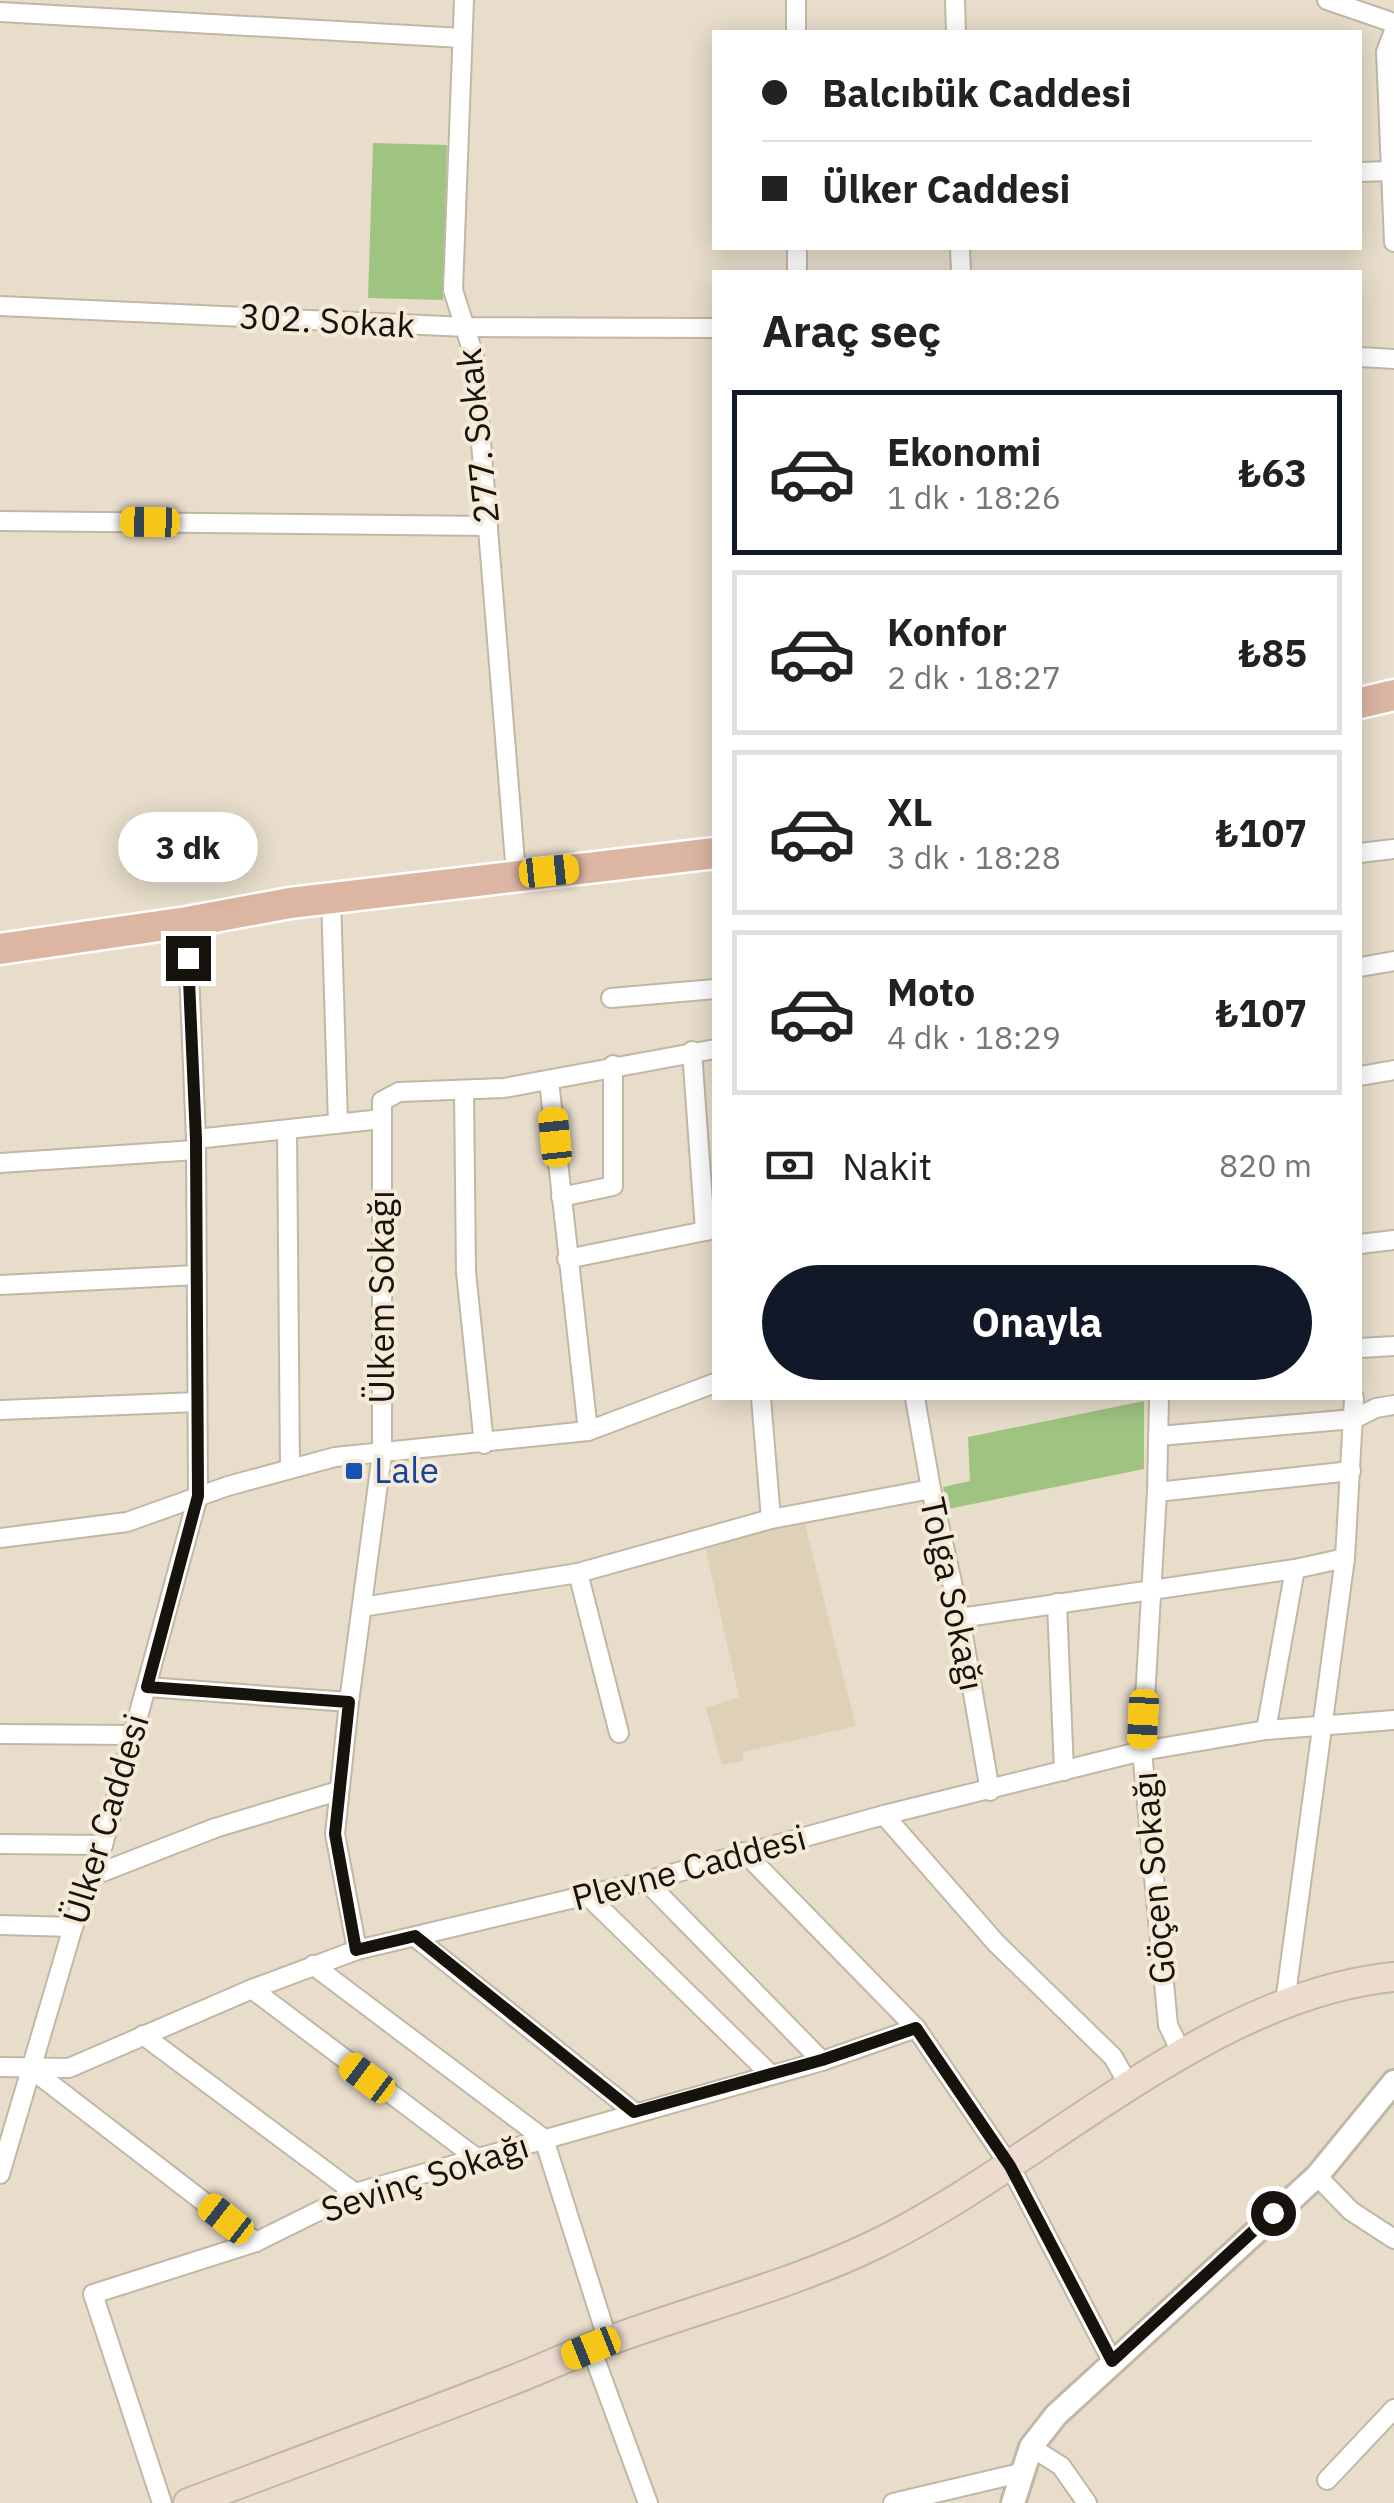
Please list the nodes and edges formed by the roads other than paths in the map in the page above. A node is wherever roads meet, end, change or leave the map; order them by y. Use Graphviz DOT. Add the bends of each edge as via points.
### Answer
graph roads {
  1 [pos="464,0"];
  2 [pos="796,0"];
  3 [pos="955,0"];
  4 [pos="1327,0"];
  5 [pos="0,12"];
  6 [pos="1394,23"];
  7 [pos="796,30"];
  8 [pos="956,30"];
  9 [pos="1394,31"];
  10 [pos="462,38"];
  11 [pos="1390,171"];
  12 [pos="1362,172"];
  13 [pos="1394,242"];
  14 [pos="0,306"];
  15 [pos="467,327"];
  16 [pos="712,328"];
  17 [pos="1362,357"];
  18 [pos="1394,359"];
  19 [pos="0,521"];
  20 [pos="488,526"];
  21 [pos="1394,695"];
  22 [pos="1362,703"];
  23 [pos="1394,849"];
  24 [pos="712,853"];
  25 [pos="1362,853"];
  26 [pos="516,874"];
  27 [pos="331,898"];
  28 [pos="187,922"];
  29 [pos="0,949"];
  30 [pos="1394,961"];
  31 [pos="1362,968"];
  32 [pos="712,989"];
  33 [pos="611,998"];
  34 [pos="712,1049"];
  35 [pos="692,1051"];
  36 [pos="613,1065"];
  37 [pos="1394,1070"];
  38 [pos="1362,1076"];
  39 [pos="549,1081"];
  40 [pos="464,1090"];
  41 [pos="382,1120"];
  42 [pos="338,1123"];
  43 [pos="287,1130"];
  44 [pos="195,1145"];
  45 [pos="0,1164"];
  46 [pos="561,1197"];
  47 [pos="710,1230"];
  48 [pos="1394,1240"];
  49 [pos="1362,1244"];
  50 [pos="567,1260"];
  51 [pos="197,1275"];
  52 [pos="0,1285"];
  53 [pos="1394,1346"];
  54 [pos="1362,1348"];
  55 [pos="712,1384"];
  56 [pos="761,1400"];
  57 [pos="915,1400"];
  58 [pos="1159,1400"];
  59 [pos="1354,1400"];
  60 [pos="197,1402"];
  61 [pos="1394,1405"];
  62 [pos="0,1410"];
  63 [pos="1354,1419"];
  64 [pos="588,1431"];
  65 [pos="1159,1436"];
  66 [pos="484,1444"];
  67 [pos="382,1454"];
  68 [pos="290,1468"];
  69 [pos="1351,1471"];
  70 [pos="931,1489"];
  71 [pos="1157,1492"];
  72 [pos="198,1496"];
  73 [pos="771,1519"];
  74 [pos="0,1538"];
  75 [pos="1345,1558"];
  76 [pos="1295,1569"];
  77 [pos="578,1572"];
  78 [pos="1149,1589"];
  79 [pos="1057,1603"];
  80 [pos="362,1607"];
  81 [pos="960,1618"];
  82 [pos="147,1687"];
  83 [pos="349,1702"];
  84 [pos="1394,1720"];
  85 [pos="1323,1724"];
  86 [pos="1266,1730"];
  87 [pos="619,1733"];
  88 [pos="0,1734"];
  89 [pos="134,1735"];
  90 [pos="1142,1752"];
  91 [pos="1064,1771"];
  92 [pos="338,1791"];
  93 [pos="990,1791"];
  94 [pos="884,1815"];
  95 [pos="0,1844"];
  96 [pos="103,1845"];
  97 [pos="744,1852"];
  98 [pos="92,1876"];
  99 [pos="646,1881"];
  100 [pos="588,1896"];
  101 [pos="0,1925"];
  102 [pos="73,1927"];
  103 [pos="415,1936"];
  104 [pos="356,1950"];
  105 [pos="313,1965"];
  106 [pos="1394,1977"];
  107 [pos="252,1990"];
  108 [pos="1285,2002"];
  109 [pos="916,2028"];
  110 [pos="143,2035"];
  111 [pos="1182,2056"];
  112 [pos="822,2060"];
  113 [pos="0,2067"];
  114 [pos="30,2068"];
  115 [pos="770,2074"];
  116 [pos="1394,2082"];
  117 [pos="1130,2087"];
  118 [pos="634,2112"];
  119 [pos="544,2139"];
  120 [pos="479,2160"];
  121 [pos="1010,2166"];
  122 [pos="0,2174"];
  123 [pos="1317,2176"];
  124 [pos="355,2193"];
  125 [pos="1394,2239"];
  126 [pos="256,2242"];
  127 [pos="599,2344"];
  128 [pos="1112,2361"];
  129 [pos="1394,2409"];
  130 [pos="1030,2447"];
  131 [pos="1020,2473"];
  132 [pos="1328,2480"];
  133 [pos="162,2503"];
  134 [pos="188,2503"];
  135 [pos="648,2503"];
  136 [pos="893,2503"];
  137 [pos="1013,2503"];
  138 [pos="1087,2503"];
  1 -- 10 [label="street, 277. Sokak"];
  2 -- 7 [label="street"];
  3 -- 8 [label="street"];
  4 -- 6 [label="street"];
  5 -- 10 [label="street"];
  9 -- 11 [label="street" via="1386,52"];
  10 -- 15 [label="street, 277. Sokak" via="452,290"];
  11 -- 12 [label="street"];
  11 -- 13 [label="street"];
  14 -- 15 [label="street, 302. Sokak"];
  15 -- 16 [label="street, 302. Sokak"];
  15 -- 20 [label="street, 277. Sokak"];
  17 -- 18 [label="street"];
  19 -- 20 [label="street"];
  20 -- 26 [label="street, 277. Sokak"];
  21 -- 22 [label="main road"];
  23 -- 25 [label="street"];
  24 -- 26 [label="main road"];
  26 -- 27 [label="main road"];
  27 -- 28 [label="main road"];
  27 -- 42 [label="street"];
  28 -- 29 [label="main road"];
  28 -- 44 [label="street, Ülker Caddesi"];
  30 -- 31 [label="street"];
  32 -- 33 [label="street"];
  34 -- 35 [label="street"];
  35 -- 36 [label="street"];
  35 -- 47 [label="street"];
  36 -- 39 [label="street"];
  36 -- 46 [label="street" via="612,1186"];
  37 -- 38 [label="street"];
  39 -- 40 [label="street"];
  39 -- 46 [label="street"];
  40 -- 41 [label="street" via="399,1092 382,1101"];
  40 -- 66 [label="street" via="466,1272"];
  41 -- 42 [label="street"];
  41 -- 67 [label="street, Ülkem Sokağı"];
  42 -- 43 [label="street"];
  43 -- 44 [label="street"];
  43 -- 68 [label="street"];
  44 -- 45 [label="street"];
  44 -- 51 [label="street, Ülker Caddesi"];
  46 -- 50 [label="street"];
  47 -- 50 [label="street"];
  48 -- 49 [label="street"];
  50 -- 64 [label="street"];
  51 -- 52 [label="street"];
  51 -- 60 [label="street, Ülker Caddesi"];
  53 -- 54 [label="street"];
  55 -- 64 [label="street"];
  56 -- 73 [label="street"];
  57 -- 70 [label="street, Tolga Sokağı"];
  58 -- 65 [label="street, Göçen Sokağı"];
  59 -- 63 [label="street"];
  60 -- 62 [label="street"];
  60 -- 72 [label="street, Ülker Caddesi"];
  61 -- 63 [label="street"];
  63 -- 65 [label="street"];
  63 -- 69 [label="street"];
  64 -- 66 [label="street"];
  65 -- 71 [label="street, Göçen Sokağı"];
  66 -- 67 [label="street"];
  67 -- 68 [label="street"];
  67 -- 80 [label="street, Ülkem Sokağı"];
  68 -- 72 [label="street"];
  69 -- 71 [label="street"];
  69 -- 75 [label="street"];
  70 -- 73 [label="street"];
  70 -- 81 [label="street, Tolga Sokağı"];
  71 -- 78 [label="street, Göçen Sokağı"];
  72 -- 74 [label="street" via="128,1522"];
  72 -- 82 [label="street, Ülker Caddesi"];
  73 -- 77 [label="street"];
  75 -- 76 [label="street"];
  75 -- 85 [label="street"];
  76 -- 78 [label="street"];
  76 -- 86 [label="street"];
  77 -- 80 [label="street"];
  77 -- 87 [label="street"];
  78 -- 79 [label="street"];
  78 -- 90 [label="street, Göçen Sokağı"];
  79 -- 81 [label="street"];
  79 -- 91 [label="street"];
  80 -- 83 [label="street, Ülkem Sokağı"];
  81 -- 93 [label="street, Tolga Sokağı"];
  82 -- 83 [label="street"];
  82 -- 89 [label="street, Ülker Caddesi"];
  83 -- 92 [label="street, Ülkem Sokağı"];
  84 -- 85 [label="street, Plevne Caddesi"];
  85 -- 86 [label="street, Plevne Caddesi"];
  85 -- 108 [label="street"];
  86 -- 90 [label="street, Plevne Caddesi"];
  88 -- 89 [label="street"];
  89 -- 96 [label="street, Ülker Caddesi"];
  90 -- 91 [label="street, Plevne Caddesi"];
  90 -- 111 [label="street, Göçen Sokağı" via="1168,2024"];
  91 -- 93 [label="street, Plevne Caddesi"];
  92 -- 98 [label="street" via="215,1828"];
  92 -- 104 [label="street, Ülkem Sokağı" via="335,1834"];
  93 -- 94 [label="street, Plevne Caddesi"];
  94 -- 97 [label="street, Plevne Caddesi"];
  94 -- 117 [label="street" via="996,1943 1112,2058"];
  95 -- 96 [label="street"];
  96 -- 98 [label="street, Ülker Caddesi"];
  97 -- 99 [label="street, Plevne Caddesi"];
  97 -- 109 [label="street"];
  98 -- 102 [label="street, Ülker Caddesi"];
  99 -- 100 [label="street, Plevne Caddesi"];
  99 -- 112 [label="street"];
  100 -- 103 [label="street, Plevne Caddesi"];
  100 -- 115 [label="street"];
  101 -- 102 [label="street"];
  102 -- 114 [label="street, Ülker Caddesi"];
  103 -- 104 [label="street, Plevne Caddesi"];
  103 -- 118 [label="street"];
  104 -- 105 [label="street, Plevne Caddesi"];
  105 -- 107 [label="street, Plevne Caddesi"];
  105 -- 119 [label="street"];
  106 -- 108 [label="main road"];
  107 -- 110 [label="street, Plevne Caddesi"];
  107 -- 120 [label="street"];
  108 -- 111 [label="main road"];
  109 -- 112 [label="street, Sevinç Sokağı"];
  109 -- 121 [label="street"];
  110 -- 114 [label="street, Plevne Caddesi" via="68,2068"];
  110 -- 124 [label="street"];
  111 -- 117 [label="main road"];
  112 -- 115 [label="street, Sevinç Sokağı"];
  113 -- 114 [label="street, Plevne Caddesi"];
  114 -- 122 [label="street, Ülker Caddesi"];
  114 -- 126 [label="street"];
  115 -- 118 [label="street, Sevinç Sokağı"];
  116 -- 123 [label="street"];
  117 -- 121 [label="main road"];
  118 -- 119 [label="street, Sevinç Sokağı"];
  119 -- 120 [label="street, Sevinç Sokağı"];
  119 -- 127 [label="street"];
  120 -- 124 [label="street, Sevinç Sokağı"];
  121 -- 127 [label="main road" via="876,2244 816,2270"];
  121 -- 128 [label="street"];
  123 -- 125 [label="street" via="1351,2211"];
  123 -- 128 [label="street"];
  124 -- 126 [label="street, Sevinç Sokağı"];
  126 -- 133 [label="street, Sevinç Sokağı" via="93,2294"];
  127 -- 134 [label="main road"];
  127 -- 135 [label="street"];
  128 -- 130 [label="street"];
  129 -- 132 [label="street"];
  130 -- 131 [label="street"];
  130 -- 138 [label="street" via="1061,2466"];
  131 -- 136 [label="street"];
  131 -- 137 [label="street"];
}
